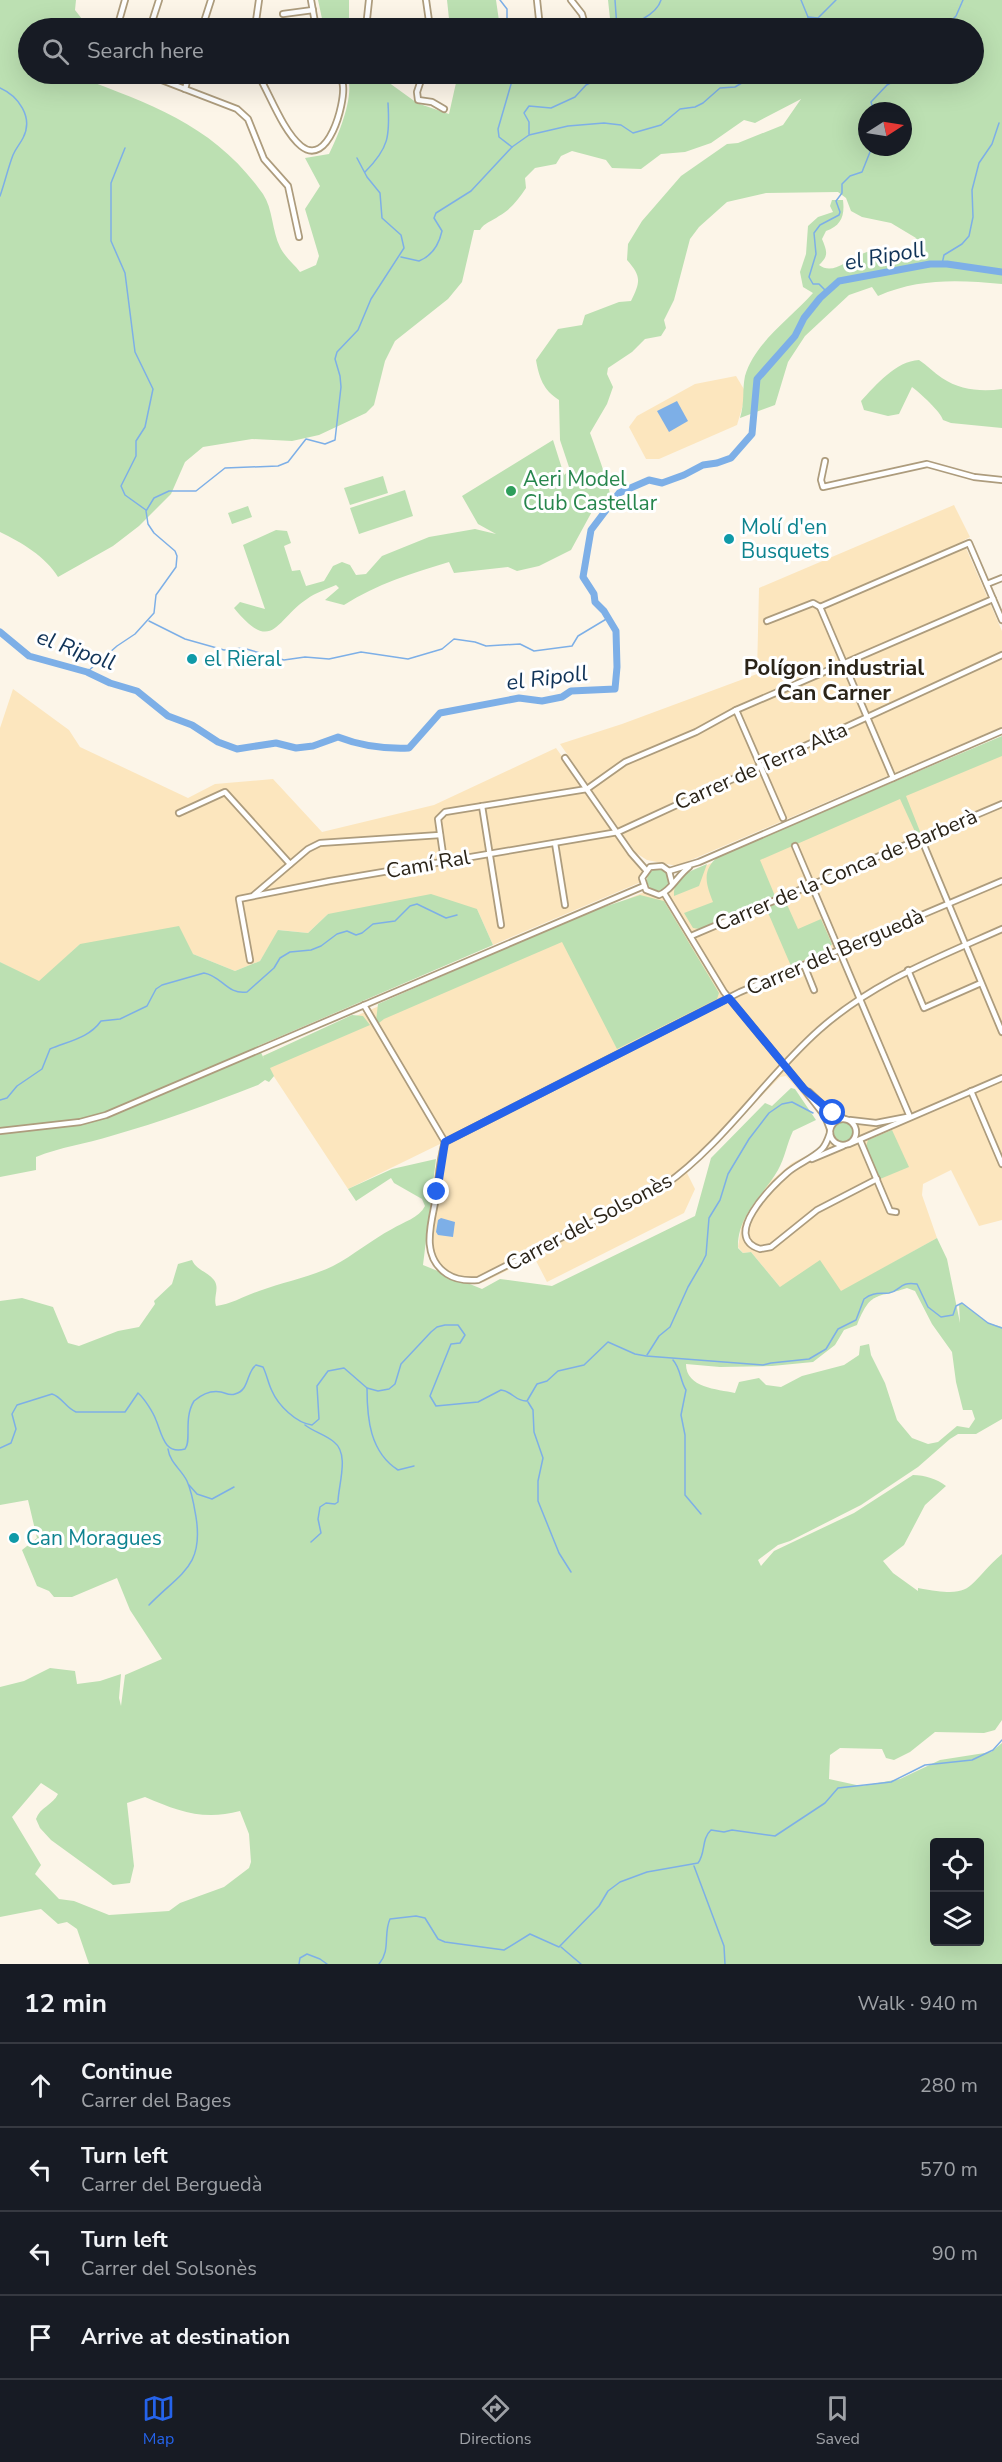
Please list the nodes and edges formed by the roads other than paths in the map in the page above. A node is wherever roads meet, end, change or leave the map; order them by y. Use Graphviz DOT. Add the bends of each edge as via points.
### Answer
graph roads {
  1 [pos="125,0"];
  2 [pos="159,0"];
  3 [pos="211,0"];
  4 [pos="259,0"];
  5 [pos="311,0"];
  6 [pos="369,0"];
  7 [pos="426,0"];
  8 [pos="571,0"];
  9 [pos="539,1"];
  10 [pos="313,10"];
  11 [pos="283,14"];
  12 [pos="120,18"];
  13 [pos="153,18"];
  14 [pos="205,18"];
  15 [pos="256,18"];
  16 [pos="314,18"];
  17 [pos="367,18"];
  18 [pos="429,18"];
  19 [pos="540,18"];
  20 [pos="583,18"];
  21 [pos="172,84"];
  22 [pos="186,84"];
  23 [pos="263,84"];
  24 [pos="341,84"];
  25 [pos="420,84"];
  26 [pos="185,89"];
  27 [pos="444,109"];
  28 [pos="299,237"];
  29 [pos="825,461"];
  30 [pos="1002,480"];
  31 [pos="1002,578"];
  32 [pos="987,584"];
  33 [pos="993,599"];
  34 [pos="820,607"];
  35 [pos="1001,614"];
  36 [pos="1002,620"];
  37 [pos="767,621"];
  38 [pos="1002,655"];
  39 [pos="843,663"];
  40 [pos="736,710"];
  41 [pos="867,719"];
  42 [pos="1002,731"];
  43 [pos="565,759"];
  44 [pos="761,764"];
  45 [pos="892,778"];
  46 [pos="587,789"];
  47 [pos="1002,804"];
  48 [pos="482,806"];
  49 [pos="179,813"];
  50 [pos="783,818"];
  51 [pos="618,832"];
  52 [pos="440,835"];
  53 [pos="921,838"];
  54 [pos="555,843"];
  55 [pos="795,846"];
  56 [pos="489,854"];
  57 [pos="444,861"];
  58 [pos="290,864"];
  59 [pos="693,865"];
  60 [pos="646,870"];
  61 [pos="669,871"];
  62 [pos="1002,881"];
  63 [pos="672,883"];
  64 [pos="811,885"];
  65 [pos="644,886"];
  66 [pos="664,893"];
  67 [pos="254,895"];
  68 [pos="948,904"];
  69 [pos="565,905"];
  70 [pos="501,925"];
  71 [pos="1002,930"];
  72 [pos="691,936"];
  73 [pos="965,945"];
  74 [pos="838,950"];
  75 [pos="250,960"];
  76 [pos="804,965"];
  77 [pos="908,970"];
  78 [pos="981,983"];
  79 [pos="814,990"];
  80 [pos="729,998"];
  81 [pos="858,999"];
  82 [pos="364,1005"];
  83 [pos="1002,1032"];
  84 [pos="784,1066"];
  85 [pos="1002,1078"];
  86 [pos="804,1089"];
  87 [pos="971,1090"];
  88 [pos="910,1117"];
  89 [pos="847,1119"];
  90 [pos="0,1131"];
  91 [pos="830,1131"];
  92 [pos="860,1140"];
  93 [pos="445,1142"];
  94 [pos="847,1144"];
  95 [pos="804,1161"];
  96 [pos="1001,1161"];
  97 [pos="877,1179"];
  98 [pos="896,1212"];
  1 -- 12 [label="street"];
  2 -- 13 [label="street"];
  3 -- 14 [label="street"];
  4 -- 15 [label="street"];
  5 -- 10 [label="street"];
  6 -- 17 [label="street"];
  7 -- 18 [label="street"];
  8 -- 20 [label="street"];
  9 -- 19 [label="street"];
  10 -- 11 [label="street"];
  10 -- 16 [label="street"];
  21 -- 26 [label="street"];
  22 -- 26 [label="street"];
  23 -- 24 [label="street" via="296,140 304,148 315,150 327,144 337,117"];
  25 -- 27 [label="street" via="418,100"];
  26 -- 28 [label="street" via="246,116 264,159 288,186"];
  29 -- 30 [label="street" via="823,487 927,464"];
  31 -- 32 [label="street"];
  32 -- 33 [label="street"];
  32 -- 34 [label="street" via="969,543"];
  33 -- 35 [label="street"];
  33 -- 39 [label="street"];
  34 -- 37 [label="street" via="813,603"];
  34 -- 39 [label="street"];
  35 -- 36 [label="street"];
  38 -- 41 [label="street, Carrer de Terra Alta"];
  39 -- 40 [label="street"];
  39 -- 41 [label="street"];
  40 -- 44 [label="street"];
  40 -- 46 [label="street" via="625,762"];
  41 -- 44 [label="street, Carrer de Terra Alta"];
  41 -- 45 [label="street"];
  42 -- 45 [label="street"];
  43 -- 46 [label="street"];
  44 -- 50 [label="street"];
  44 -- 51 [label="street, Carrer de Terra Alta"];
  45 -- 59 [label="street"];
  46 -- 48 [label="street"];
  46 -- 51 [label="street"];
  47 -- 53 [label="street, Carrer de la Conca de Barberà"];
  48 -- 52 [label="street" via="445,812 438,819"];
  48 -- 56 [label="street"];
  49 -- 58 [label="street" via="225,792"];
  51 -- 54 [label="street, Camí Ral"];
  51 -- 60 [label="street"];
  52 -- 57 [label="street"];
  52 -- 58 [label="street" via="320,843"];
  53 -- 64 [label="street, Carrer de la Conca de Barberà"];
  53 -- 68 [label="street"];
  54 -- 56 [label="street, Camí Ral"];
  54 -- 69 [label="street"];
  55 -- 64 [label="street"];
  56 -- 57 [label="street, Camí Ral"];
  56 -- 70 [label="street"];
  57 -- 67 [label="street, Camí Ral"];
  58 -- 67 [label="street"];
  59 -- 61 [label="street"];
  59 -- 63 [label="street"];
  60 -- 61 [label="street" via="658,865"];
  60 -- 65 [label="street"];
  61 -- 63 [label="street"];
  62 -- 68 [label="street, Carrer del Berguedà"];
  63 -- 66 [label="street"];
  64 -- 72 [label="street, Carrer de la Conca de Barberà"];
  64 -- 74 [label="street"];
  65 -- 66 [label="street" via="650,893"];
  65 -- 82 [label="street"];
  66 -- 72 [label="street"];
  67 -- 75 [label="street, Camí Ral" via="239,899"];
  68 -- 73 [label="street"];
  68 -- 74 [label="street, Carrer del Berguedà"];
  71 -- 73 [label="street, Carrer del Solsonès"];
  72 -- 80 [label="street"];
  73 -- 77 [label="street, Carrer del Solsonès"];
  73 -- 78 [label="street"];
  74 -- 76 [label="street, Carrer del Berguedà"];
  74 -- 81 [label="street"];
  76 -- 79 [label="street"];
  76 -- 80 [label="street, Carrer del Berguedà"];
  77 -- 78 [label="street" via="924,1008"];
  77 -- 81 [label="street, Carrer del Solsonès"];
  78 -- 83 [label="street"];
  80 -- 84 [label="street"];
  80 -- 93 [label="street, Carrer del Berguedà"];
  81 -- 84 [label="street, Carrer del Solsonès"];
  81 -- 88 [label="street"];
  82 -- 90 [label="street" via="98,1118"];
  82 -- 93 [label="street"];
  84 -- 86 [label="street"];
  84 -- 93 [label="street, Carrer del Solsonès" via="670,1181 478,1280 447,1274 431,1251 429,1234"];
  85 -- 87 [label="street"];
  86 -- 89 [label="street" via="827,1109"];
  86 -- 91 [label="street" via="825,1116"];
  87 -- 88 [label="street"];
  87 -- 96 [label="street"];
  88 -- 89 [label="street" via="876,1123"];
  88 -- 92 [label="street"];
  89 -- 91 [label="street" via="836,1121"];
  89 -- 94 [label="street" via="856,1131"];
  91 -- 94 [label="street" via="835,1142"];
  91 -- 95 [label="street" via="823,1148"];
  92 -- 94 [label="street"];
  92 -- 97 [label="street"];
  94 -- 95 [label="street"];
  95 -- 97 [label="street" via="761,1201 744,1230 746,1240 757,1248 771,1247 817,1210"];
  97 -- 98 [label="street" via="890,1211"];
}
